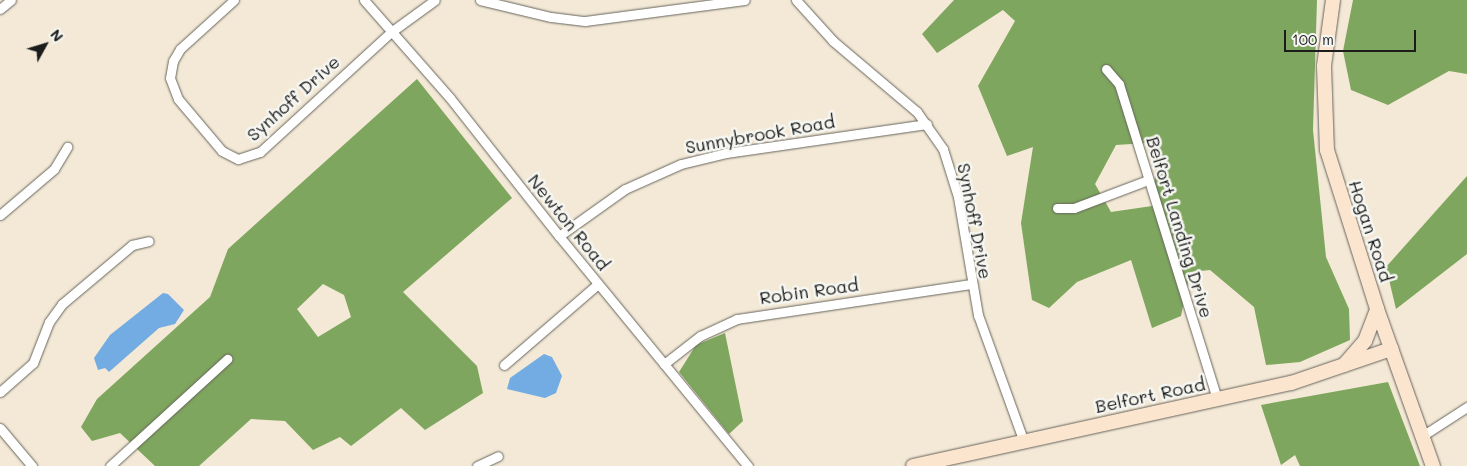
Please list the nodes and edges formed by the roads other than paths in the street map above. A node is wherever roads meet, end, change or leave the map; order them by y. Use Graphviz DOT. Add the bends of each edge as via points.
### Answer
graph roads {
  1 [pos="11,0"];
  2 [pos="234,0"];
  3 [pos="364,0"];
  4 [pos="435,0"];
  5 [pos="480,0"];
  6 [pos="745,0"];
  7 [pos="796,0"];
  8 [pos="1333,0"];
  9 [pos="0,9"];
  10 [pos="391,32"];
  11 [pos="1106,69"];
  12 [pos="927,124"];
  13 [pos="67,147"];
  14 [pos="1148,180"];
  15 [pos="1057,208"];
  16 [pos="0,215"];
  17 [pos="559,236"];
  18 [pos="149,241"];
  19 [pos="598,284"];
  20 [pos="971,284"];
  21 [pos="1376,309"];
  22 [pos="1391,349"];
  23 [pos="227,358"];
  24 [pos="664,364"];
  25 [pos="504,365"];
  26 [pos="1342,367"];
  27 [pos="0,392"];
  28 [pos="1217,399"];
  29 [pos="1467,407"];
  30 [pos="0,428"];
  31 [pos="1422,436"];
  32 [pos="1024,442"];
  33 [pos="498,456"];
  34 [pos="32,466"];
  35 [pos="110,466"];
  36 [pos="477,466"];
  37 [pos="748,466"];
  38 [pos="913,466"];
  39 [pos="1433,466"];
  1 -- 9 [label="street"];
  2 -- 10 [label="street, Synhoff Drive" via="180,49 170,69 172,87 178,99 222,151 238,159 260,152"];
  3 -- 10 [label="street, Newton Road"];
  4 -- 10 [label="street, Synhoff Drive"];
  5 -- 6 [label="street" via="551,17 585,21"];
  7 -- 12 [label="street, Synhoff Drive" via="827,36 898,94"];
  8 -- 21 [label="street, Hogan Road" via="1324,66 1327,150"];
  10 -- 17 [label="street, Newton Road" via="450,98"];
  11 -- 14 [label="street, Belfort Landing Drive" via="1119,84"];
  12 -- 17 [label="street, Sunnybrook Road" via="726,153 681,164 625,189"];
  12 -- 20 [label="street, Synhoff Drive" via="943,149 950,169"];
  13 -- 16 [label="street" via="54,169"];
  14 -- 15 [label="street" via="1074,208"];
  14 -- 28 [label="street, Belfort Landing Drive"];
  17 -- 19 [label="street, Newton Road"];
  18 -- 27 [label="street" via="132,245 58,308 32,363"];
  19 -- 24 [label="street, Newton Road"];
  19 -- 25 [label="street"];
  20 -- 24 [label="street, Robin Road" via="737,319 700,336"];
  20 -- 32 [label="street, Synhoff Drive" via="978,315"];
  21 -- 22 [label="street, Hogan Road"];
  21 -- 26 [label="street" via="1365,341"];
  22 -- 26 [label="street, Belfort Road"];
  22 -- 31 [label="street, Hogan Road"];
  23 -- 35 [label="street"];
  24 -- 37 [label="street, Newton Road"];
  26 -- 28 [label="street, Belfort Road" via="1291,383"];
  28 -- 32 [label="street, Belfort Road"];
  29 -- 31 [label="street"];
  30 -- 34 [label="street"];
  31 -- 39 [label="street, Hogan Road"];
  32 -- 38 [label="street, Belfort Road"];
  33 -- 36 [label="street"];
}
